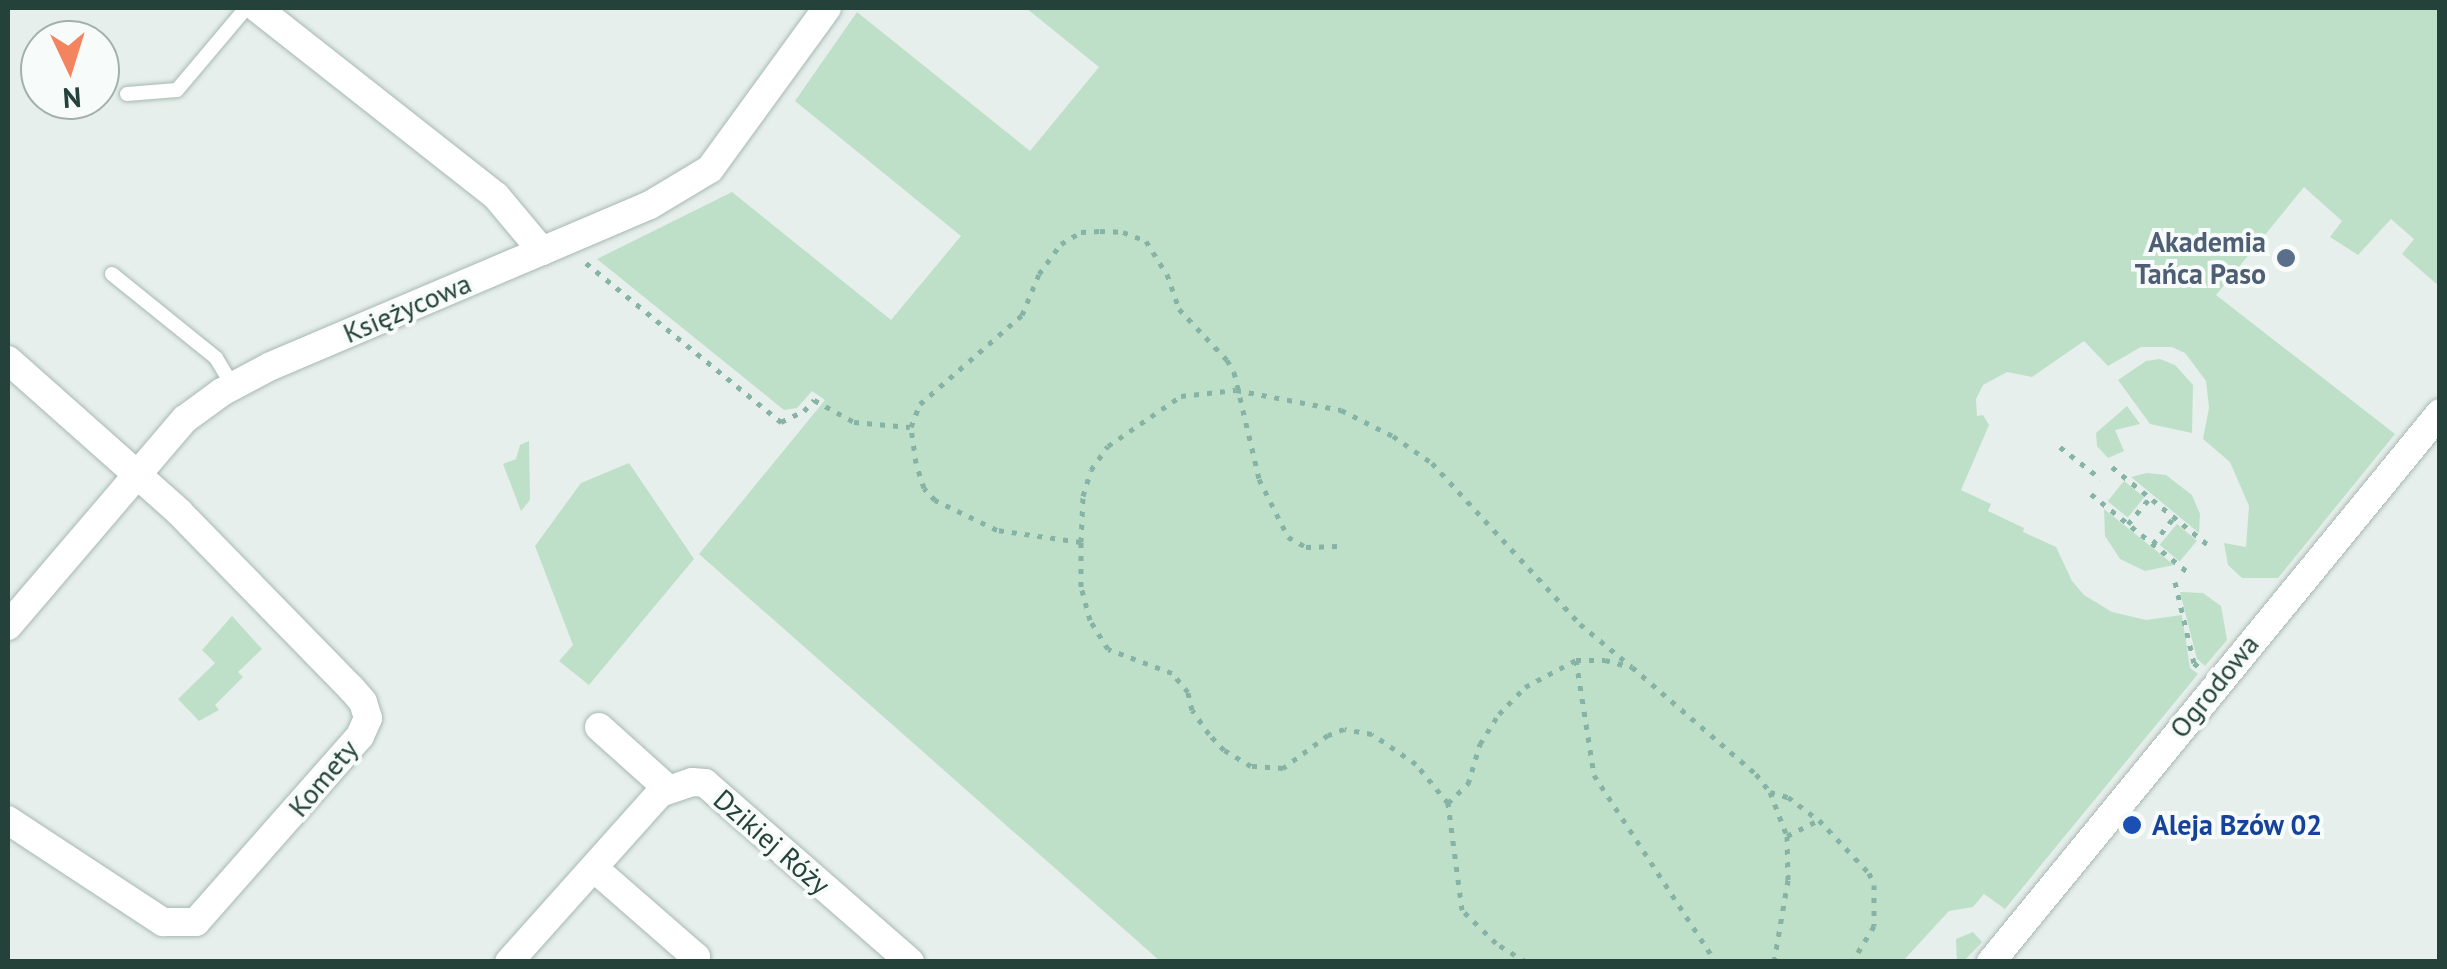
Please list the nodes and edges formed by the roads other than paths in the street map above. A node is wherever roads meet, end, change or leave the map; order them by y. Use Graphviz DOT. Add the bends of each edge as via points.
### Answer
graph roads {
  1 [pos="246,8"];
  2 [pos="256,8"];
  3 [pos="827,8"];
  4 [pos="127,94"];
  5 [pos="542,251"];
  6 [pos="112,274"];
  7 [pos="8,360"];
  8 [pos="232,386"];
  9 [pos="2440,413"];
  10 [pos="140,474"];
  11 [pos="8,626"];
  12 [pos="599,727"];
  13 [pos="668,788"];
  14 [pos="8,820"];
  15 [pos="595,869"];
  16 [pos="510,962"];
  17 [pos="692,962"];
  18 [pos="910,962"];
  19 [pos="1991,962"];
  1 -- 4 [label="lane" via="177,90"];
  2 -- 5 [label="street" via="496,196"];
  3 -- 5 [label="street, Księżycowa" via="710,169 650,205"];
  5 -- 8 [label="street, Księżycowa"];
  6 -- 8 [label="lane" via="216,358"];
  7 -- 10 [label="street"];
  8 -- 10 [label="street, Księżycowa" via="185,419"];
  9 -- 19 [label="street, Ogrodowa"];
  10 -- 11 [label="street, Księżycowa"];
  10 -- 14 [label="street, Komety" via="352,688 366,706 368,723 196,922 163,922"];
  12 -- 13 [label="street"];
  13 -- 15 [label="street"];
  13 -- 18 [label="street, Dzikiej Róży" via="705,783"];
  15 -- 16 [label="street"];
  15 -- 17 [label="street" via="696,958"];
}
